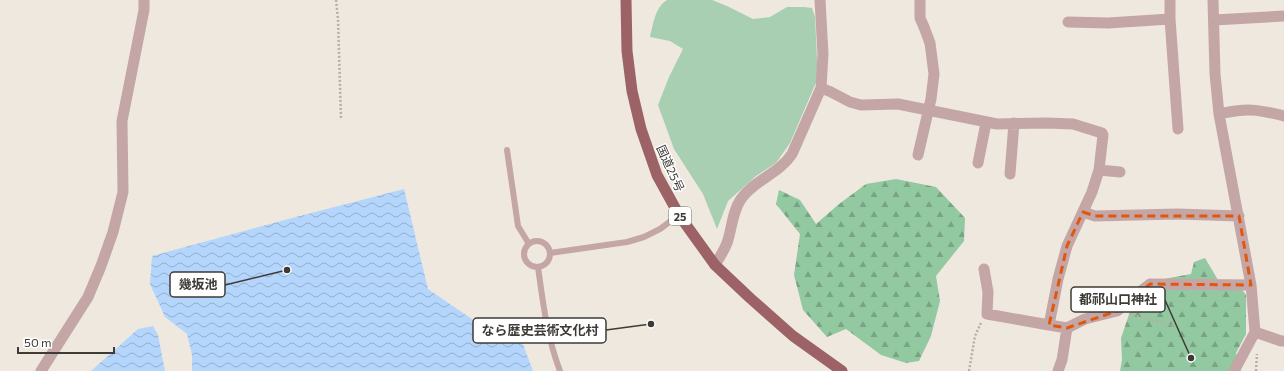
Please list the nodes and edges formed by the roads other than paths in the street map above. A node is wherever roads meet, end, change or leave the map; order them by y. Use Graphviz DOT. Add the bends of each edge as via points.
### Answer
graph roads {
  1 [pos="144,0"];
  2 [pos="626,0"];
  3 [pos="820,0"];
  4 [pos="920,0"];
  5 [pos="1170,0"];
  6 [pos="1213,0"];
  7 [pos="1284,16"];
  8 [pos="1170,19"];
  9 [pos="1214,20"];
  10 [pos="1068,22"];
  11 [pos="821,88"];
  12 [pos="928,110"];
  13 [pos="1219,114"];
  14 [pos="1284,116"];
  15 [pos="986,122"];
  16 [pos="1014,123"];
  17 [pos="1178,129"];
  18 [pos="507,150"];
  19 [pos="918,155"];
  20 [pos="978,163"];
  21 [pos="1099,170"];
  22 [pos="1120,172"];
  23 [pos="1010,174"];
  24 [pos="1083,212"];
  25 [pos="679,215"];
  26 [pos="1239,216"];
  27 [pos="529,244"];
  28 [pos="550,253"];
  29 [pos="715,265"];
  30 [pos="538,267"];
  31 [pos="984,269"];
  32 [pos="1251,285"];
  33 [pos="1049,325"];
  34 [pos="1067,328"];
  35 [pos="1255,332"];
  36 [pos="1284,341"];
  37 [pos="41,371"];
  38 [pos="560,371"];
  39 [pos="842,371"];
  40 [pos="1058,371"];
  41 [pos="1234,371"];
  1 -- 37 [label="street" via="122,121 123,192 113,232 88,297"];
  2 -- 25 [label="highway, 国道25号 / 25" via="627,51 632,91 641,129 657,175"];
  3 -- 11 [label="street" via="823,54"];
  4 -- 12 [label="street" via="920,18 930,43 934,74"];
  5 -- 8 [label="street"];
  6 -- 9 [label="street"];
  7 -- 9 [label="street"];
  8 -- 10 [label="street"];
  8 -- 17 [label="street"];
  9 -- 13 [label="street"];
  11 -- 12 [label="street" via="861,105 898,104"];
  11 -- 29 [label="street" via="792,154 786,162 740,200 726,244"];
  12 -- 15 [label="street"];
  12 -- 19 [label="street"];
  13 -- 14 [label="street" via="1254,110"];
  13 -- 26 [label="street"];
  15 -- 16 [label="street"];
  15 -- 20 [label="street"];
  16 -- 21 [label="street" via="1073,124 1102,133"];
  16 -- 23 [label="street"];
  18 -- 27 [label="lane" via="518,226"];
  21 -- 22 [label="street"];
  21 -- 24 [label="street"];
  24 -- 26 [label="street" via="1095,216"];
  24 -- 33 [label="street" via="1067,246"];
  25 -- 28 [label="lane" via="644,238"];
  25 -- 29 [label="highway, 国道25号 / 25"];
  26 -- 32 [label="street"];
  27 -- 28 [label="lane" via="536,241 544,243"];
  27 -- 30 [label="lane" via="524,250 525,259 530,265"];
  28 -- 30 [label="lane" via="546,264"];
  29 -- 39 [label="highway, 国道25号 / 25" via="793,336"];
  30 -- 38 [label="lane" via="547,327"];
  31 -- 33 [label="street" via="988,292 987,314"];
  32 -- 34 [label="street" via="1150,284 1117,311 1085,319"];
  32 -- 35 [label="street"];
  33 -- 34 [label="street"];
  34 -- 40 [label="street"];
  35 -- 36 [label="street"];
  35 -- 41 [label="street"];
}
